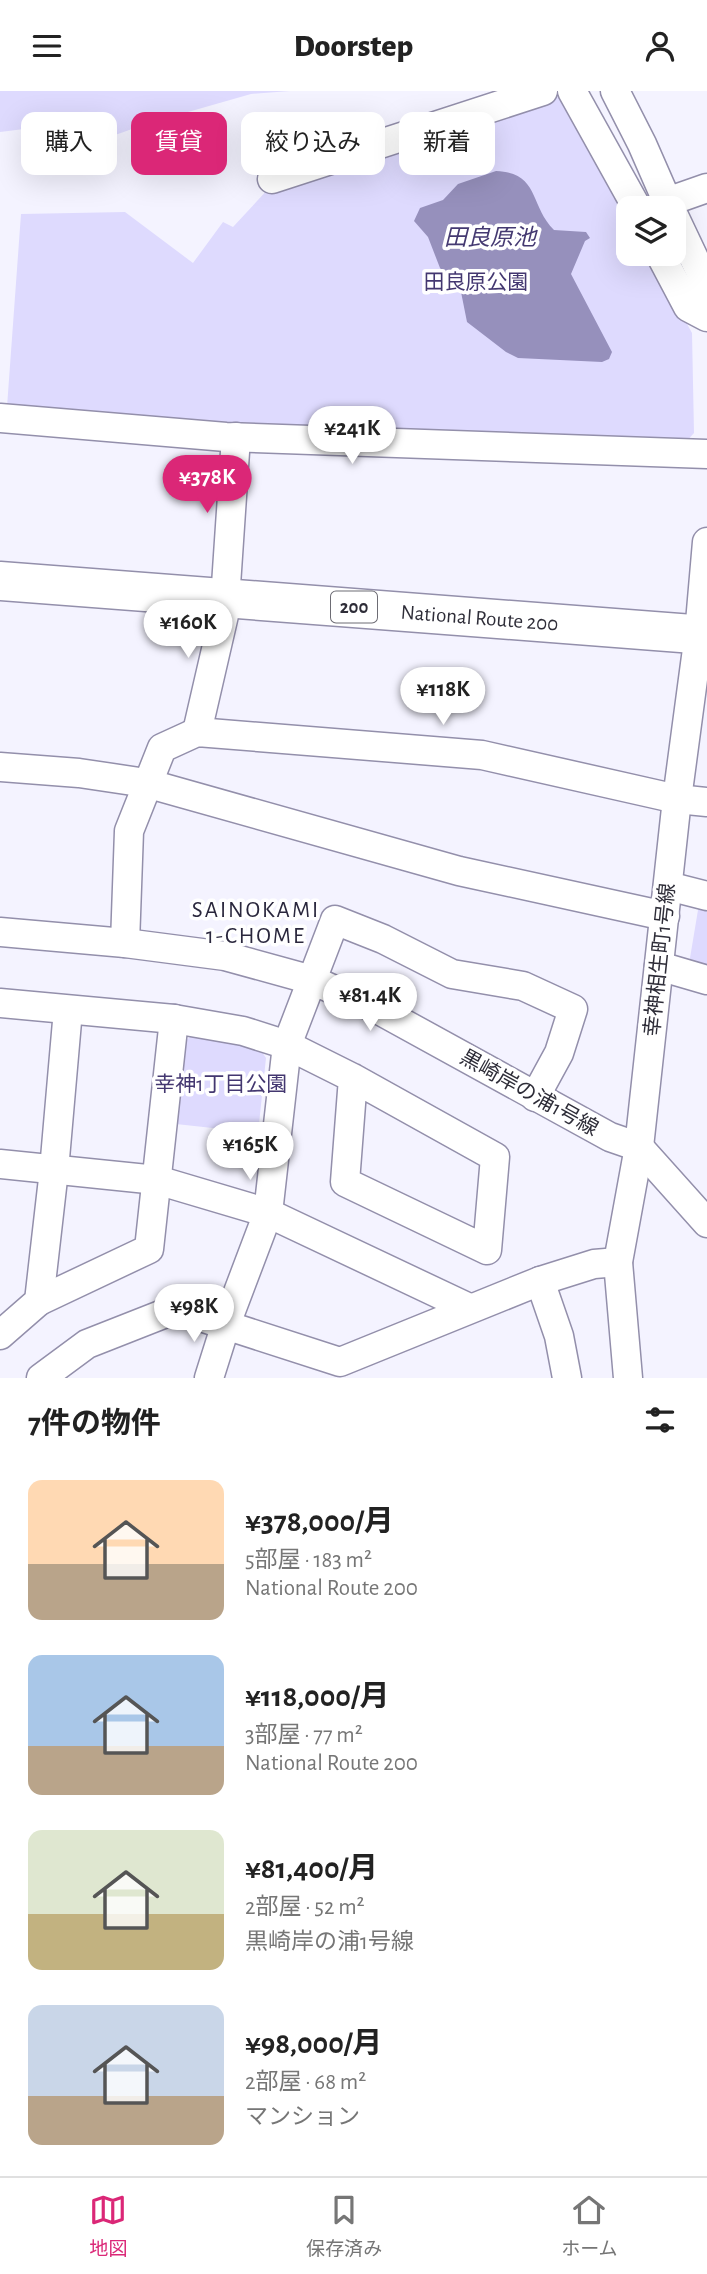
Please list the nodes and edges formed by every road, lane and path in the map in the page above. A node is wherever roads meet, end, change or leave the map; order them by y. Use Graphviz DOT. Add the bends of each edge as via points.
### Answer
graph roads {
  1 [pos="543,91"];
  2 [pos="572,91"];
  3 [pos="615,91"];
  4 [pos="272,179"];
  5 [pos="707,188"];
  6 [pos="630,196"];
  7 [pos="664,196"];
  8 [pos="686,200"];
  9 [pos="686,242"];
  10 [pos="666,266"];
  11 [pos="707,293"];
  12 [pos="707,317"];
  13 [pos="0,418"];
  14 [pos="236,437"];
  15 [pos="707,454"];
  16 [pos="707,542"];
  17 [pos="0,559"];
  18 [pos="0,581"];
  19 [pos="227,587"];
  20 [pos="703,623"];
  21 [pos="197,731"];
  22 [pos="0,767"];
  23 [pos="146,783"];
  24 [pos="677,799"];
  25 [pos="707,802"];
  26 [pos="668,885"];
  27 [pos="707,896"];
  28 [pos="665,916"];
  29 [pos="0,932"];
  30 [pos="125,943"];
  31 [pos="659,966"];
  32 [pos="707,978"];
  33 [pos="312,980"];
  34 [pos="0,1003"];
  35 [pos="68,1010"];
  36 [pos="174,1019"];
  37 [pos="287,1045"];
  38 [pos="353,1077"];
  39 [pos="535,1097"];
  40 [pos="639,1147"];
  41 [pos="0,1164"];
  42 [pos="54,1170"];
  43 [pos="157,1180"];
  44 [pos="268,1213"];
  45 [pos="707,1223"];
  46 [pos="618,1262"];
  47 [pos="540,1281"];
  48 [pos="39,1301"];
  49 [pos="470,1308"];
  50 [pos="226,1324"];
  51 [pos="0,1335"];
  52 [pos="343,1370"];
  53 [pos="41,1378"];
  54 [pos="209,1378"];
  55 [pos="567,1378"];
  56 [pos="628,1378"];
  1 -- 4 [label="street"];
  2 -- 6 [label="street"];
  3 -- 7 [label="street"];
  5 -- 8 [label="street"];
  9 -- 11 [label="street"];
  10 -- 12 [label="street" via="688,307"];
  13 -- 14 [label="street"];
  14 -- 15 [label="street"];
  14 -- 19 [label="street"];
  16 -- 20 [label="street, 幸神相生町1号線"];
  17 -- 19 [label="highway, National Route 200 / 200"];
  18 -- 19 [label="highway, National Route 200 / 200"];
  19 -- 20 [label="highway, National Route 200 / 200"];
  19 -- 21 [label="street"];
  20 -- 24 [label="street, 幸神相生町1号線"];
  21 -- 23 [label="street" via="162,748"];
  21 -- 24 [label="street" via="482,755"];
  22 -- 23 [label="street"];
  23 -- 28 [label="street" via="460,871"];
  23 -- 30 [label="street" via="129,831"];
  24 -- 25 [label="street"];
  24 -- 26 [label="street, 幸神相生町1号線"];
  26 -- 27 [label="street"];
  26 -- 28 [label="street, 幸神相生町1号線"];
  28 -- 31 [label="street, 幸神相生町1号線"];
  29 -- 30 [label="street, 黒崎岸の浦1号線"];
  30 -- 33 [label="street, 黒崎岸の浦1号線" via="225,956"];
  31 -- 32 [label="street"];
  31 -- 40 [label="street, 幸神相生町1号線"];
  33 -- 37 [label="street"];
  33 -- 39 [label="street, 黒崎岸の浦1号線" via="379,1010"];
  33 -- 39 [label="street" via="335,920 453,974 523,986 573,1009 559,1053"];
  34 -- 35 [label="street"];
  35 -- 36 [label="street"];
  35 -- 42 [label="street"];
  36 -- 37 [label="street" via="243,1031"];
  36 -- 43 [label="street"];
  37 -- 38 [label="street"];
  37 -- 44 [label="street"];
  38 -- 38 [label="street" via="345,1182 487,1250 495,1157"];
  39 -- 40 [label="street, 黒崎岸の浦1号線" via="610,1137"];
  40 -- 45 [label="street, 黒崎岸の浦1号線"];
  40 -- 46 [label="street, 幸神相生町1号線"];
  41 -- 42 [label="street"];
  42 -- 43 [label="street"];
  42 -- 48 [label="street"];
  43 -- 44 [label="street"];
  43 -- 48 [label="street" via="149,1249"];
  44 -- 49 [label="street"];
  44 -- 50 [label="street"];
  46 -- 47 [label="street" via="594,1264"];
  46 -- 56 [label="street, 幸神相生町1号線"];
  47 -- 49 [label="street"];
  47 -- 55 [label="street" via="559,1336"];
  48 -- 51 [label="street"];
  49 -- 52 [label="street"];
  50 -- 52 [label="street"];
  50 -- 53 [label="street" via="176,1309 87,1344"];
  50 -- 54 [label="street"];
}
